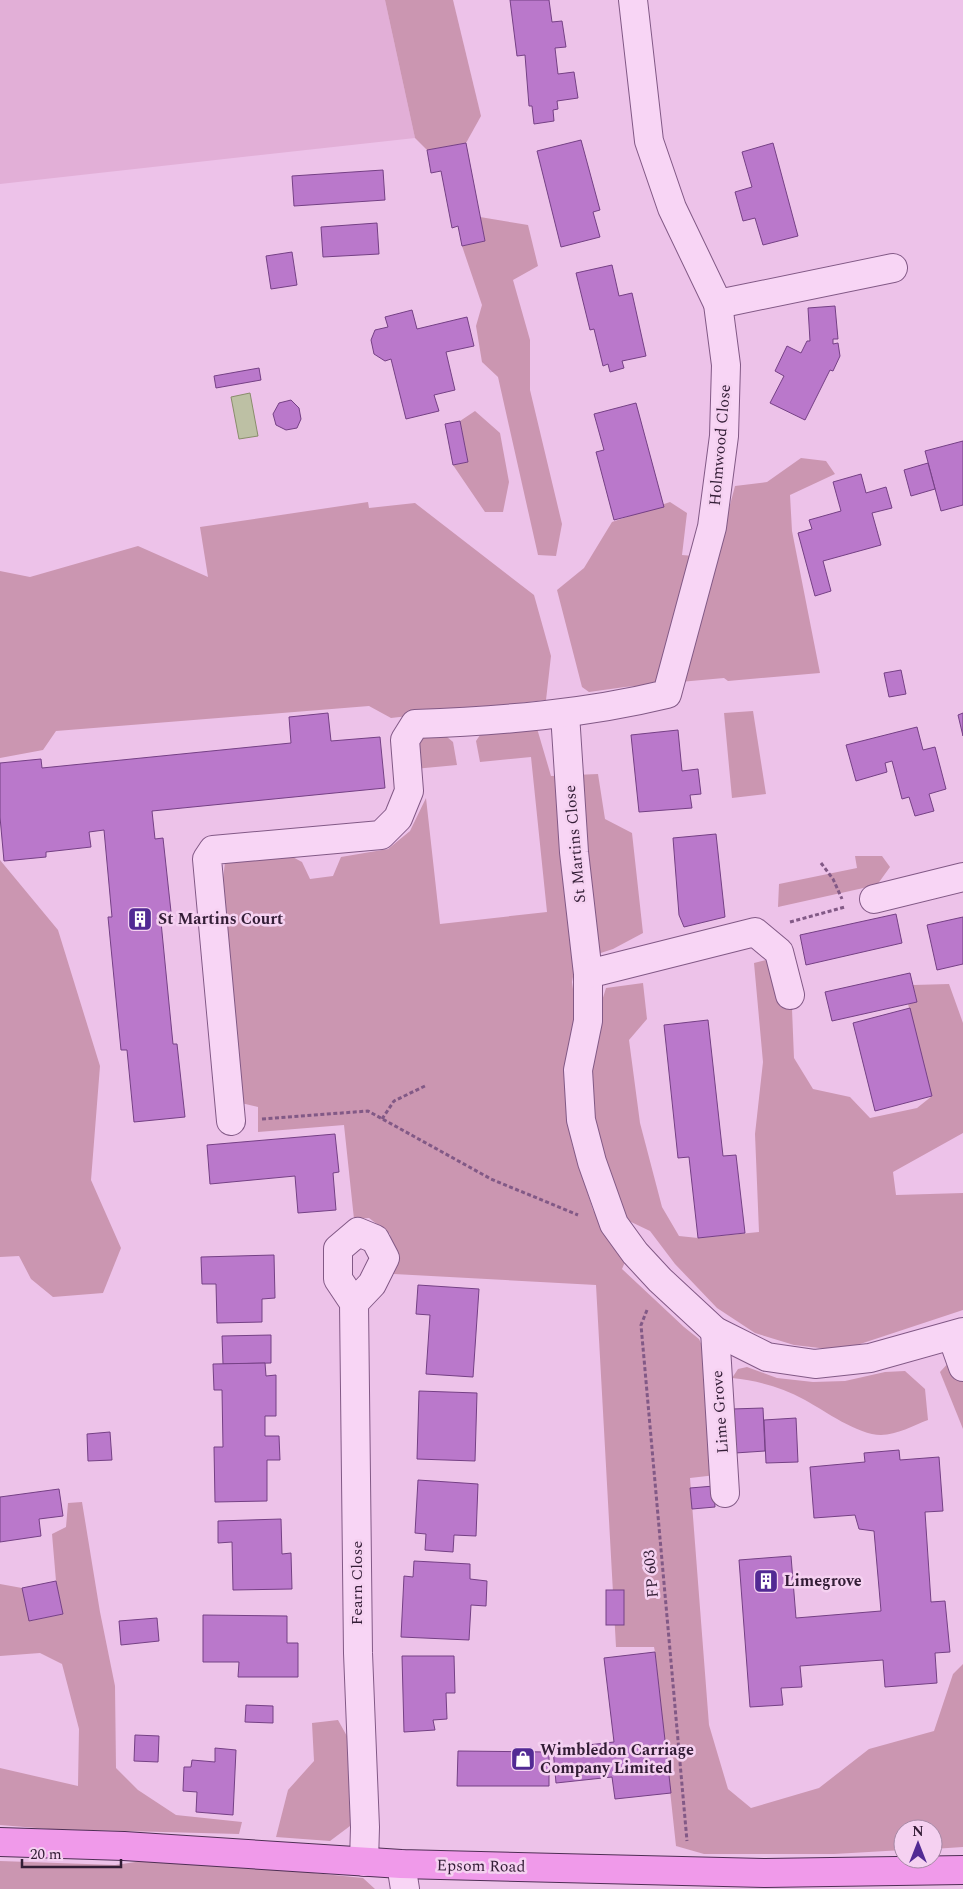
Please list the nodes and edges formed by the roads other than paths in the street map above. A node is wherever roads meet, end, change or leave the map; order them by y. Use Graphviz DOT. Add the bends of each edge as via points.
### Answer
graph roads {
  1 [pos="633,0"];
  2 [pos="893,268"];
  3 [pos="718,304"];
  4 [pos="565,714"];
  5 [pos="963,877"];
  6 [pos="874,899"];
  7 [pos="588,974"];
  8 [pos="790,995"];
  9 [pos="231,1121"];
  10 [pos="354,1303"];
  11 [pos="715,1330"];
  12 [pos="957,1334"];
  13 [pos="963,1367"];
  14 [pos="725,1493"];
  15 [pos="0,1842"];
  16 [pos="364,1862"];
  17 [pos="963,1870"];
  18 [pos="403,1876"];
  1 -- 3 [label="street, Holmwood Close" via="649,141 672,208"];
  2 -- 3 [label="street"];
  3 -- 4 [label="street, Holmwood Close" via="726,365 723,445 712,527 668,694"];
  4 -- 7 [label="street, St Martins Close" via="574,852"];
  4 -- 9 [label="street, Holmwood Close" via="415,724 405,740 409,790 398,818 381,835 213,850 207,859"];
  5 -- 6 [label="street"];
  7 -- 8 [label="street" via="755,932 779,952"];
  7 -- 11 [label="street, St Martins Close" via="588,1021 578,1070 581,1120 614,1224 660,1280"];
  10 -- 16 [label="street, Fearn Close"];
  11 -- 12 [label="street, St Martins Close" via="767,1357 815,1364 870,1358"];
  11 -- 14 [label="street, Lime Grove"];
  12 -- 13 [label="street"];
  15 -- 16 [label="main road, Epsom Road" via="124,1846"];
  16 -- 18 [label="main road, Epsom Road"];
  17 -- 18 [label="main road, Epsom Road" via="765,1873 688,1870"];
}
